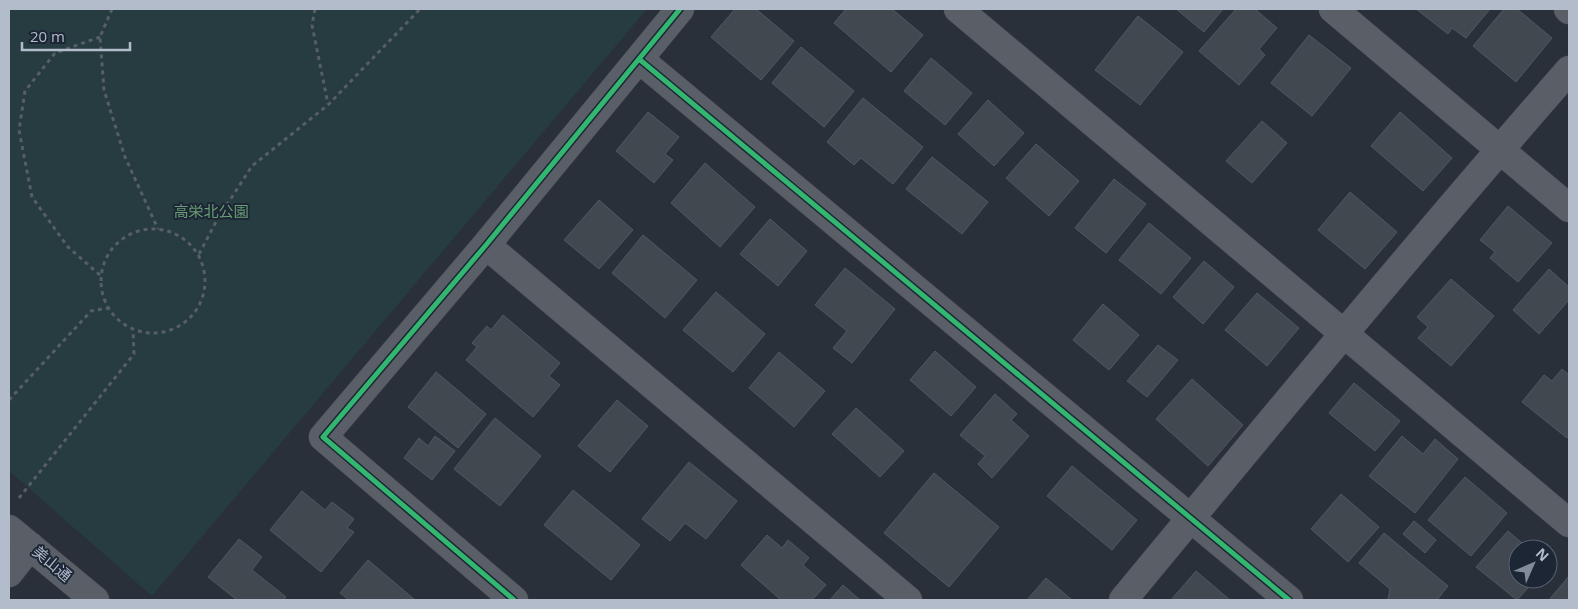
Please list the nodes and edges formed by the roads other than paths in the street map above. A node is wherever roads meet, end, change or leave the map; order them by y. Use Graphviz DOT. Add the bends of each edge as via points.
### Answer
graph roads {
  1 [pos="680,9"];
  2 [pos="958,9"];
  3 [pos="1333,9"];
  4 [pos="639,59"];
  5 [pos="1569,70"];
  6 [pos="1500,150"];
  7 [pos="1569,208"];
  8 [pos="486,245"];
  9 [pos="1344,334"];
  10 [pos="1191,518"];
  11 [pos="1569,522"];
  12 [pos="9,528"];
  13 [pos="30,546"];
  14 [pos="9,573"];
  15 [pos="95,600"];
  16 [pos="514,600"];
  17 [pos="908,600"];
  18 [pos="1123,600"];
  19 [pos="1289,600"];
  1 -- 4 [label="street"];
  2 -- 9 [label="street"];
  3 -- 6 [label="street"];
  4 -- 8 [label="street"];
  4 -- 10 [label="street"];
  5 -- 6 [label="street"];
  6 -- 7 [label="street"];
  6 -- 9 [label="street"];
  8 -- 16 [label="street" via="323,437"];
  8 -- 17 [label="street"];
  9 -- 10 [label="street"];
  9 -- 11 [label="street"];
  10 -- 18 [label="street"];
  10 -- 19 [label="street"];
  12 -- 13 [label="street, 美山通"];
  13 -- 14 [label="street"];
  13 -- 15 [label="street, 美山通"];
}
